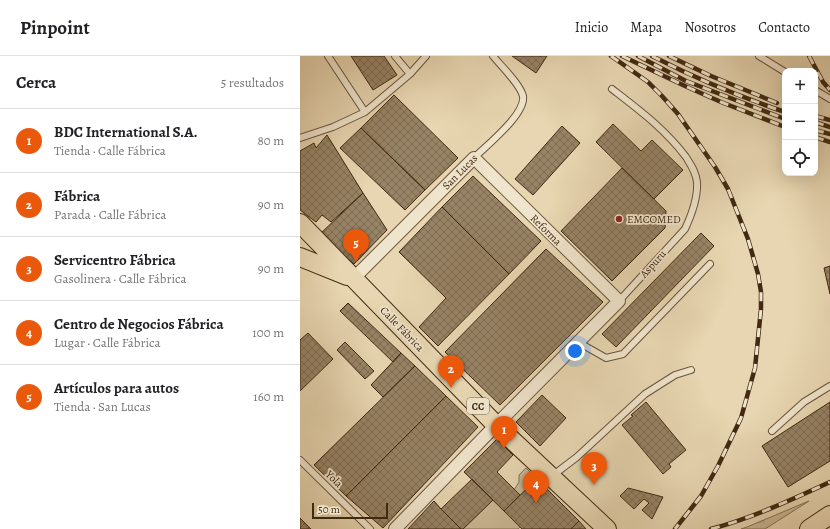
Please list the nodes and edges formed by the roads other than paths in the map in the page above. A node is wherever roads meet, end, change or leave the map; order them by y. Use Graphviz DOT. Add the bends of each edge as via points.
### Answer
graph roads {
  1 [pos="328,56"];
  2 [pos="394,56"];
  3 [pos="426,56"];
  4 [pos="493,56"];
  5 [pos="760,56"];
  6 [pos="782,70"];
  7 [pos="410,74"];
  8 [pos="612,89"];
  9 [pos="818,92"];
  10 [pos="830,99"];
  11 [pos="365,112"];
  12 [pos="300,138"];
  13 [pos="474,158"];
  14 [pos="300,223"];
  15 [pos="300,238"];
  16 [pos="300,257"];
  17 [pos="710,264"];
  18 [pos="353,278"];
  19 [pos="619,301"];
  20 [pos="578,342"];
  21 [pos="691,370"];
  22 [pos="830,386"];
  23 [pos="496,424"];
  24 [pos="772,431"];
  25 [pos="300,460"];
  26 [pos="550,477"];
  27 [pos="830,515"];
  28 [pos="370,529"];
  29 [pos="395,529"];
  30 [pos="607,529"];
  31 [pos="808,529"];
  1 -- 11 [label="lane"];
  2 -- 7 [label="lane"];
  3 -- 7 [label="lane"];
  4 -- 13 [label="lane, San Lucas" via="519,88 523,97 521,107 513,119"];
  5 -- 6 [label="lane"];
  7 -- 11 [label="lane"];
  8 -- 19 [label="lane, Aspuru" via="664,130 690,164 697,182 696,200 685,228"];
  9 -- 10 [label="lane"];
  11 -- 12 [label="lane" via="333,127"];
  13 -- 18 [label="street, San Lucas"];
  13 -- 19 [label="street, Reforma"];
  14 -- 18 [label="main road, Calle Fábrica / CC"];
  15 -- 18 [label="main road, Calle Fábrica / CC"];
  16 -- 18 [label="main road"];
  17 -- 20 [label="lane" via="623,354 606,358"];
  18 -- 23 [label="main road, Calle Fábrica / CC"];
  19 -- 20 [label="street, Aspuru"];
  20 -- 23 [label="street, Aspuru"];
  21 -- 26 [label="lane" via="675,375 645,394 577,457"];
  22 -- 24 [label="lane" via="804,402"];
  23 -- 26 [label="main road, Calle Fábrica / CC"];
  23 -- 29 [label="street, Aspuru"];
  25 -- 28 [label="lane, Yola"];
  26 -- 30 [label="main road, Calle Fábrica / CC"];
  27 -- 31 [label="main road"];
}
